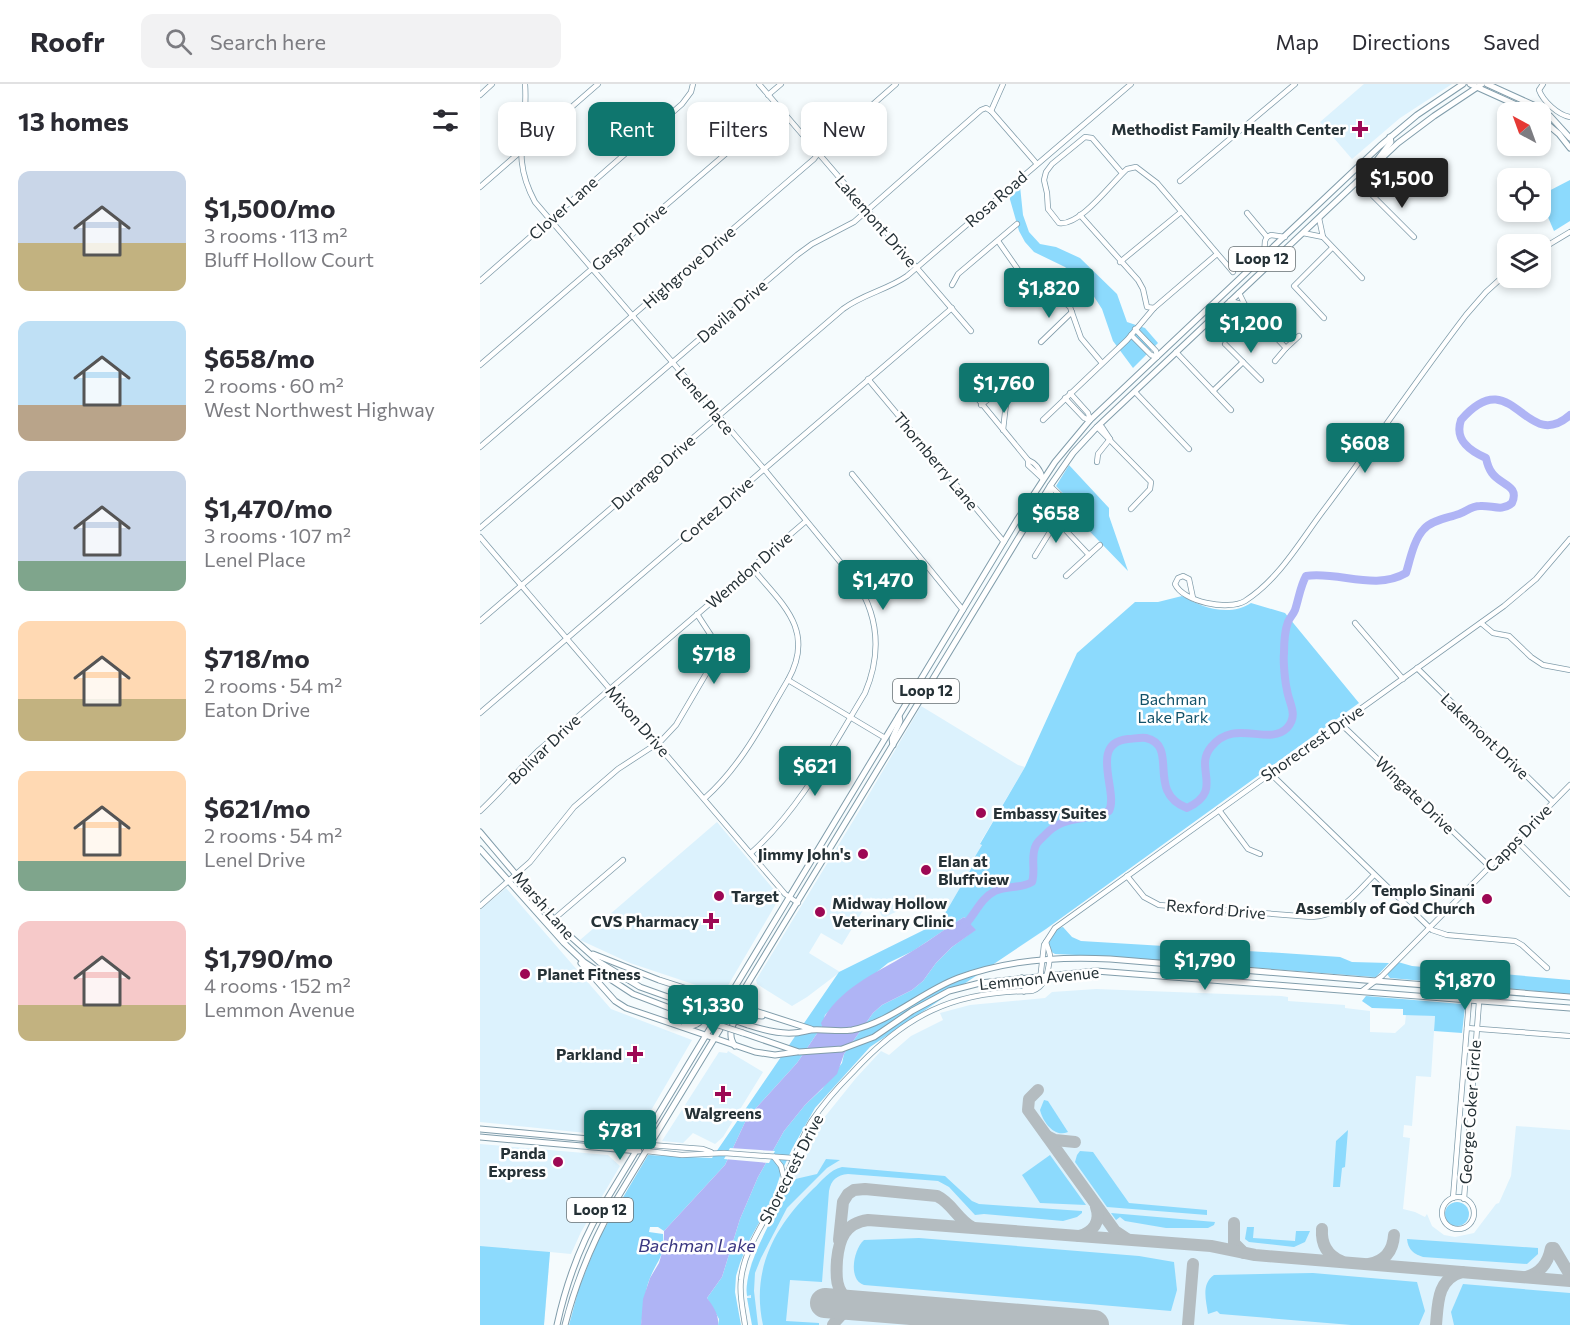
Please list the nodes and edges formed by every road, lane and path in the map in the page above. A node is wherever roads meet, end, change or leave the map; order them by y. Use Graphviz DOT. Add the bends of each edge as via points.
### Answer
graph roads {
  1 [pos="492,84"];
  2 [pos="525,84"];
  3 [pos="598,84"];
  4 [pos="693,84"];
  5 [pos="759,84"];
  6 [pos="781,84"];
  7 [pos="896,84"];
  8 [pos="1003,84"];
  9 [pos="1131,84"];
  10 [pos="1295,84"];
  11 [pos="1463,84"];
  12 [pos="1470,84"];
  13 [pos="1487,84"];
  14 [pos="1499,84"];
  15 [pos="1544,84"];
  16 [pos="1479,86"];
  17 [pos="1506,92"];
  18 [pos="480,95"];
  19 [pos="768,95"];
  20 [pos="524,102"];
  21 [pos="774,102"];
  22 [pos="876,102"];
  23 [pos="1512,102"];
  24 [pos="1527,102"];
  25 [pos="576,103"];
  26 [pos="1554,108"];
  27 [pos="992,111"];
  28 [pos="1551,111"];
  29 [pos="1559,112"];
  30 [pos="1551,116"];
  31 [pos="1551,117"];
  32 [pos="1570,117"];
  33 [pos="789,120"];
  34 [pos="1551,127"];
  35 [pos="801,134"];
  36 [pos="1390,137"];
  37 [pos="1570,138"];
  38 [pos="1570,148"];
  39 [pos="514,156"];
  40 [pos="521,156"];
  41 [pos="723,156"];
  42 [pos="816,156"];
  43 [pos="820,156"];
  44 [pos="1036,164"];
  45 [pos="1375,164"];
  46 [pos="1367,172"];
  47 [pos="1122,173"];
  48 [pos="1352,173"];
  49 [pos="1180,181"];
  50 [pos="1358,181"];
  51 [pos="480,187"];
  52 [pos="1375,197"];
  53 [pos="867,211"];
  54 [pos="1181,212"];
  55 [pos="1247,213"];
  56 [pos="1080,215"];
  57 [pos="1319,218"];
  58 [pos="550,221"];
  59 [pos="1017,224"];
  60 [pos="1570,232"];
  61 [pos="1303,233"];
  62 [pos="1267,237"];
  63 [pos="1285,237"];
  64 [pos="1323,237"];
  65 [pos="1413,237"];
  66 [pos="998,241"];
  67 [pos="1551,243"];
  68 [pos="1332,248"];
  69 [pos="1217,254"];
  70 [pos="1264,256"];
  71 [pos="1120,262"];
  72 [pos="917,268"];
  73 [pos="591,269"];
  74 [pos="1233,272"];
  75 [pos="1362,278"];
  76 [pos="480,281"];
  77 [pos="1497,282"];
  78 [pos="952,285"];
  79 [pos="1239,293"];
  80 [pos="1230,301"];
  81 [pos="1245,305"];
  82 [pos="952,308"];
  83 [pos="1154,308"];
  84 [pos="1072,312"];
  85 [pos="632,316"];
  86 [pos="1324,318"];
  87 [pos="1135,329"];
  88 [pos="971,331"];
  89 [pos="1131,334"];
  90 [pos="1299,336"];
  91 [pos="1041,342"];
  92 [pos="1225,344"];
  93 [pos="1286,348"];
  94 [pos="1176,352"];
  95 [pos="1157,357"];
  96 [pos="1275,361"];
  97 [pos="1243,362"];
  98 [pos="672,363"];
  99 [pos="1102,363"];
  100 [pos="1164,364"];
  101 [pos="480,365"];
  102 [pos="868,379"];
  103 [pos="1261,380"];
  104 [pos="964,382"];
  105 [pos="1213,391"];
  106 [pos="1135,392"];
  107 [pos="1070,393"];
  108 [pos="1065,398"];
  109 [pos="981,405"];
  110 [pos="1231,410"];
  111 [pos="718,416"];
  112 [pos="1043,420"];
  113 [pos="1090,420"];
  114 [pos="1097,427"];
  115 [pos="1003,430"];
  116 [pos="1110,439"];
  117 [pos="480,447"];
  118 [pos="1190,449"];
  119 [pos="1097,462"];
  120 [pos="764,469"];
  121 [pos="852,474"];
  122 [pos="1043,479"];
  123 [pos="1050,486"];
  124 [pos="1131,509"];
  125 [pos="806,521"];
  126 [pos="1057,521"];
  127 [pos="480,528"];
  128 [pos="480,537"];
  129 [pos="1570,539"];
  130 [pos="1004,542"];
  131 [pos="1100,545"];
  132 [pos="1012,548"];
  133 [pos="1089,555"];
  134 [pos="1035,556"];
  135 [pos="752,568"];
  136 [pos="1066,576"];
  137 [pos="522,585"];
  138 [pos="1193,598"];
  139 [pos="963,610"];
  140 [pos="697,614"];
  141 [pos="970,616"];
  142 [pos="480,621"];
  143 [pos="1481,622"];
  144 [pos="1355,623"];
  145 [pos="567,638"];
  146 [pos="1418,668"];
  147 [pos="1570,670"];
  148 [pos="1403,679"];
  149 [pos="788,680"];
  150 [pos="610,689"];
  151 [pos="913,693"];
  152 [pos="921,699"];
  153 [pos="480,713"];
  154 [pos="899,716"];
  155 [pos="850,717"];
  156 [pos="1340,723"];
  157 [pos="885,738"];
  158 [pos="658,744"];
  159 [pos="893,745"];
  160 [pos="1270,773"];
  161 [pos="1570,787"];
  162 [pos="705,798"];
  163 [pos="1553,802"];
  164 [pos="1219,810"];
  165 [pos="841,811"];
  166 [pos="480,812"];
  167 [pos="850,816"];
  168 [pos="480,832"];
  169 [pos="1516,840"];
  170 [pos="480,849"];
  171 [pos="751,853"];
  172 [pos="1260,854"];
  173 [pos="623,860"];
  174 [pos="1490,867"];
  175 [pos="517,874"];
  176 [pos="1374,874"];
  177 [pos="1127,876"];
  178 [pos="508,881"];
  179 [pos="1570,894"];
  180 [pos="789,897"];
  181 [pos="798,903"];
  182 [pos="480,906"];
  183 [pos="554,919"];
  184 [pos="548,924"];
  185 [pos="1430,928"];
  186 [pos="1046,940"];
  187 [pos="760,945"];
  188 [pos="769,950"];
  189 [pos="591,954"];
  190 [pos="578,957"];
  191 [pos="1049,958"];
  192 [pos="1041,959"];
  193 [pos="1547,968"];
  194 [pos="1283,972"];
  195 [pos="1044,975"];
  196 [pos="1022,978"];
  197 [pos="1376,981"];
  198 [pos="1282,984"];
  199 [pos="1470,988"];
  200 [pos="1480,989"];
  201 [pos="1024,991"];
  202 [pos="1362,991"];
  203 [pos="702,993"];
  204 [pos="1570,997"];
  205 [pos="1469,1000"];
  206 [pos="1479,1000"];
  207 [pos="726,1002"];
  208 [pos="736,1005"];
  209 [pos="1570,1008"];
  210 [pos="766,1016"];
  211 [pos="670,1024"];
  212 [pos="748,1026"];
  213 [pos="1467,1028"];
  214 [pos="1476,1029"];
  215 [pos="813,1030"];
  216 [pos="743,1033"];
  217 [pos="704,1036"];
  218 [pos="1570,1036"];
  219 [pos="714,1039"];
  220 [pos="735,1046"];
  221 [pos="800,1052"];
  222 [pos="1461,1105"];
  223 [pos="1471,1105"];
  224 [pos="480,1129"];
  225 [pos="1458,1133"];
  226 [pos="1468,1134"];
  227 [pos="480,1137"];
  228 [pos="573,1138"];
  229 [pos="641,1144"];
  230 [pos="572,1145"];
  231 [pos="650,1145"];
  232 [pos="637,1151"];
  233 [pos="646,1151"];
  234 [pos="711,1152"];
  235 [pos="774,1157"];
  236 [pos="793,1158"];
  237 [pos="1455,1175"];
  238 [pos="1466,1176"];
  239 [pos="784,1179"];
  240 [pos="1453,1198"];
  241 [pos="1464,1199"];
  242 [pos="583,1244"];
  243 [pos="591,1247"];
  244 [pos="557,1325"];
  245 [pos="565,1325"];
  246 [pos="745,1325"];
  1 -- 18 [label="street"];
  2 -- 20 [label="street, Lenel Place"];
  3 -- 25 [label="street"];
  4 -- 58 [label="street, Clover Lane" via="682,104"];
  5 -- 19 [label="street, Lakemont Drive"];
  6 -- 19 [label="street"];
  7 -- 22 [label="street, Highgrove Drive"];
  8 -- 27 [label="street"];
  9 -- 44 [label="street, Rosa Road"];
  10 -- 49 [label="street"];
  11 -- 36 [label="main road, Loop 12"];
  12 -- 16 [label="main road"];
  13 -- 17 [label="main road"];
  14 -- 17 [label="main road"];
  15 -- 26 [label="street" via="1539,93"];
  16 -- 23 [label="main road"];
  16 -- 45 [label="main road, Loop 12" via="1415,129"];
  17 -- 24 [label="main road"];
  19 -- 21 [label="street, Lakemont Drive"];
  26 -- 28 [label="street"];
  26 -- 29 [label="street"];
  27 -- 44 [label="street"];
  27 -- 53 [label="street, Davila Drive" via="981,110"];
  29 -- 30 [label="street"];
  29 -- 32 [label="street"];
  31 -- 37 [label="main road"];
  33 -- 35 [label="street, Lakemont Drive"];
  34 -- 38 [label="main road"];
  36 -- 45 [label="main road" via="1391,142"];
  36 -- 48 [label="main road, Loop 12"];
  39 -- 51 [label="street"];
  40 -- 58 [label="street, Lenel Place" via="529,190"];
  41 -- 73 [label="street, Gaspar Drive"];
  42 -- 85 [label="street, Highgrove Drive"];
  43 -- 53 [label="street, Lakemont Drive"];
  44 -- 72 [label="street, Rosa Road"];
  45 -- 46 [label="main road, Loop 12"];
  46 -- 50 [label="main road, Loop 12"];
  46 -- 52 [label="street" via="1375,186"];
  47 -- 54 [label="street" via="1132,166 1153,178"];
  47 -- 56 [label="street"];
  47 -- 56 [label="street" via="1089,137 1078,141 1052,164 1044,180 1050,213 1063,224"];
  48 -- 50 [label="main road"];
  48 -- 63 [label="main road, Loop 12"];
  50 -- 52 [label="street"];
  50 -- 57 [label="main road, Loop 12"];
  52 -- 65 [label="street"];
  53 -- 72 [label="street, Lakemont Drive"];
  53 -- 98 [label="street, Davila Drive" via="797,255"];
  54 -- 69 [label="street"];
  54 -- 71 [label="street"];
  55 -- 62 [label="street"];
  56 -- 71 [label="street"];
  57 -- 61 [label="main road, Loop 12"];
  57 -- 64 [label="street"];
  58 -- 73 [label="street, Lenel Place"];
  58 -- 76 [label="street, Clover Lane"];
  59 -- 66 [label="street"];
  60 -- 67 [label="street"];
  61 -- 64 [label="street"];
  61 -- 79 [label="main road, Loop 12"];
  62 -- 63 [label="street"];
  62 -- 70 [label="street"];
  63 -- 70 [label="main road, Loop 12"];
  64 -- 68 [label="street"];
  66 -- 78 [label="street" via="958,274"];
  66 -- 84 [label="street" via="1019,271 1041,290 1064,300"];
  68 -- 75 [label="street"];
  68 -- 86 [label="street" via="1294,286"];
  69 -- 74 [label="street"];
  69 -- 83 [label="street"];
  70 -- 95 [label="main road, Loop 12"];
  71 -- 83 [label="street" via="1138,280 1147,307"];
  72 -- 82 [label="street, Lakemont Drive"];
  72 -- 111 [label="street, Durango Drive" via="892,285 852,302"];
  73 -- 85 [label="street, Lenel Place"];
  73 -- 101 [label="street, Gaspar Drive"];
  77 -- 138 [label="street" via="1466,315 1268,583 1234,605 1203,603"];
  79 -- 80 [label="main road, Loop 12"];
  79 -- 81 [label="street"];
  80 -- 81 [label="street"];
  80 -- 94 [label="main road, Loop 12"];
  81 -- 93 [label="street"];
  82 -- 88 [label="street, Lakemont Drive"];
  82 -- 102 [label="street, Cortez Drive"];
  83 -- 87 [label="street"];
  84 -- 91 [label="street"];
  84 -- 99 [label="street" via="1081,338"];
  85 -- 98 [label="street, Lenel Place"];
  85 -- 117 [label="street, Highgrove Drive"];
  87 -- 89 [label="street"];
  87 -- 95 [label="street"];
  89 -- 95 [label="street"];
  89 -- 99 [label="street"];
  90 -- 93 [label="street"];
  92 -- 97 [label="street"];
  93 -- 96 [label="street"];
  94 -- 100 [label="main road, Loop 12"];
  94 -- 105 [label="street"];
  95 -- 100 [label="main road"];
  95 -- 113 [label="main road, Loop 12"];
  97 -- 103 [label="street"];
  97 -- 105 [label="street"];
  98 -- 111 [label="street, Lenel Place"];
  98 -- 127 [label="street, Davila Drive"];
  99 -- 107 [label="street"];
  100 -- 106 [label="main road, Loop 12"];
  102 -- 120 [label="street, Cortez Drive"];
  102 -- 130 [label="street, Thornberry Lane"];
  104 -- 109 [label="street"];
  105 -- 110 [label="street"];
  106 -- 114 [label="main road, Loop 12"];
  106 -- 118 [label="street"];
  107 -- 108 [label="street"];
  107 -- 113 [label="street"];
  108 -- 112 [label="street"];
  108 -- 113 [label="street"];
  109 -- 115 [label="street"];
  109 -- 115 [label="street" via="999,392 1005,395"];
  111 -- 120 [label="street, Lenel Place"];
  111 -- 137 [label="street, Durango Drive"];
  113 -- 114 [label="main road"];
  113 -- 122 [label="main road, Loop 12"];
  114 -- 116 [label="street"];
  114 -- 123 [label="main road, Loop 12"];
  115 -- 122 [label="street"];
  116 -- 119 [label="street" via="1098,454"];
  116 -- 124 [label="street" via="1152,485"];
  120 -- 125 [label="street, Lenel Place"];
  120 -- 145 [label="street, Cortez Drive"];
  121 -- 139 [label="street"];
  122 -- 123 [label="main road"];
  122 -- 130 [label="main road, Loop 12"];
  123 -- 126 [label="street" via="1066,506"];
  123 -- 132 [label="main road, Loop 12"];
  125 -- 135 [label="street, Wemdon Drive"];
  125 -- 155 [label="street, Lenel Place" via="855,580 876,627 877,650 871,678"];
  126 -- 133 [label="street"];
  126 -- 134 [label="street"];
  128 -- 137 [label="street, Mixon Drive"];
  129 -- 143 [label="street, Shorecrest Drive" via="1522,593"];
  130 -- 132 [label="main road"];
  130 -- 139 [label="main road, Loop 12"];
  131 -- 133 [label="street"];
  132 -- 141 [label="main road, Loop 12"];
  133 -- 136 [label="street"];
  135 -- 140 [label="street, Wemdon Drive"];
  135 -- 149 [label="street" via="796,626 799,653"];
  137 -- 142 [label="street, Durango Drive"];
  137 -- 145 [label="street, Mixon Drive"];
  138 -- 138 [label="street" via="1189,579 1178,578 1178,590"];
  139 -- 141 [label="main road"];
  139 -- 151 [label="main road, Loop 12"];
  140 -- 150 [label="street, Wemdon Drive"];
  140 -- 158 [label="street" via="712,637 713,662 676,725"];
  141 -- 152 [label="main road, Loop 12"];
  143 -- 146 [label="street, Shorecrest Drive"];
  143 -- 147 [label="street" via="1493,633 1509,636 1543,665"];
  144 -- 148 [label="street"];
  145 -- 150 [label="street, Mixon Drive"];
  145 -- 153 [label="street, Cortez Drive"];
  146 -- 148 [label="street, Shorecrest Drive"];
  146 -- 163 [label="street, Lakemont Drive"];
  148 -- 156 [label="street, Shorecrest Drive"];
  149 -- 155 [label="street"];
  149 -- 162 [label="street" via="738,763"];
  150 -- 158 [label="street, Mixon Drive"];
  150 -- 166 [label="street, Bolivar Drive" via="539,750"];
  151 -- 152 [label="main road"];
  151 -- 154 [label="main road, Loop 12"];
  152 -- 159 [label="main road, Loop 12"];
  154 -- 157 [label="main road, Loop 12"];
  154 -- 159 [label="main road"];
  155 -- 157 [label="street"];
  155 -- 171 [label="street, Lenel Place" via="793,808 771,836"];
  156 -- 160 [label="street, Shorecrest Drive"];
  156 -- 174 [label="street, Wingate Drive"];
  157 -- 165 [label="main road, Loop 12"];
  158 -- 162 [label="street, Mixon Drive"];
  158 -- 175 [label="street" via="618,768 574,807 538,854"];
  159 -- 167 [label="main road, Loop 12"];
  160 -- 164 [label="street, Shorecrest Drive"];
  160 -- 176 [label="street"];
  161 -- 163 [label="street, Capps Drive"];
  162 -- 171 [label="street, Mixon Drive"];
  163 -- 169 [label="street, Capps Drive"];
  164 -- 172 [label="street" via="1248,849"];
  164 -- 177 [label="street, Shorecrest Drive"];
  165 -- 167 [label="main road"];
  165 -- 180 [label="main road, Loop 12"];
  167 -- 181 [label="main road, Loop 12"];
  168 -- 175 [label="main road, Marsh Lane"];
  169 -- 174 [label="street, Capps Drive"];
  169 -- 179 [label="street"];
  170 -- 178 [label="main road, Marsh Lane"];
  171 -- 180 [label="street, Mixon Drive"];
  173 -- 183 [label="street"];
  174 -- 185 [label="street, Capps Drive"];
  175 -- 178 [label="street"];
  175 -- 183 [label="main road, Marsh Lane"];
  176 -- 177 [label="street, Rexford Drive" via="1337,910 1327,916 1312,917 1160,905 1144,897"];
  176 -- 185 [label="street"];
  177 -- 186 [label="street, Shorecrest Drive" via="1055,928"];
  178 -- 182 [label="street"];
  178 -- 184 [label="main road, Marsh Lane"];
  180 -- 181 [label="street, Mixon Drive"];
  180 -- 187 [label="main road, Loop 12"];
  181 -- 188 [label="main road, Loop 12"];
  183 -- 184 [label="main road"];
  183 -- 189 [label="main road, Marsh Lane"];
  184 -- 190 [label="main road, Marsh Lane"];
  185 -- 193 [label="street" via="1447,936 1515,941"];
  185 -- 197 [label="street, Capps Drive"];
  186 -- 191 [label="street"];
  186 -- 192 [label="street"];
  187 -- 188 [label="main road"];
  187 -- 207 [label="main road, Loop 12"];
  188 -- 208 [label="main road, Loop 12"];
  189 -- 203 [label="main road"];
  189 -- 212 [label="main road, Marsh Lane, bridge" via="625,979"];
  190 -- 211 [label="main road" via="620,1005"];
  190 -- 216 [label="main road, Marsh Lane, bridge" via="633,994"];
  191 -- 192 [label="main road, Lemmon Avenue"];
  191 -- 194 [label="main road, Lemmon Avenue"];
  191 -- 195 [label="street"];
  192 -- 195 [label="street"];
  192 -- 215 [label="main road, Lemmon Avenue" via="957,979 873,1023 843,1031"];
  194 -- 197 [label="main road, Lemmon Avenue"];
  194 -- 198 [label="main road"];
  195 -- 196 [label="main road, Lemmon Avenue"];
  195 -- 198 [label="main road, Lemmon Avenue" via="1106,971"];
  195 -- 201 [label="street, Shorecrest Drive" via="1044,984 1039,988"];
  196 -- 201 [label="main road" via="1028,983"];
  196 -- 221 [label="main road, Lemmon Avenue" via="944,993 855,1045"];
  197 -- 199 [label="main road, Lemmon Avenue"];
  197 -- 202 [label="street, Capps Drive"];
  198 -- 202 [label="main road, Lemmon Avenue"];
  199 -- 200 [label="main road, Lemmon Avenue"];
  199 -- 205 [label="street, George Coker Circle"];
  200 -- 204 [label="main road, Lemmon Avenue"];
  200 -- 206 [label="street, George Coker Circle"];
  201 -- 236 [label="street, Shorecrest Drive" via="953,1002 932,1009 897,1030 867,1056 828,1100"];
  202 -- 205 [label="main road, Lemmon Avenue"];
  203 -- 207 [label="main road"];
  203 -- 211 [label="main road" via="710,1005 698,1025"];
  205 -- 206 [label="main road, Lemmon Avenue"];
  205 -- 213 [label="street, George Coker Circle"];
  206 -- 209 [label="main road, Lemmon Avenue"];
  206 -- 214 [label="street, George Coker Circle"];
  207 -- 208 [label="main road"];
  207 -- 217 [label="main road, Loop 12"];
  208 -- 210 [label="main road"];
  208 -- 219 [label="main road, Loop 12"];
  210 -- 215 [label="main road"];
  210 -- 220 [label="main road" via="739,1017 730,1033"];
  211 -- 217 [label="main road"];
  212 -- 215 [label="main road, Lemmon Avenue" via="793,1033"];
  213 -- 214 [label="street"];
  213 -- 222 [label="street, George Coker Circle"];
  214 -- 218 [label="street"];
  214 -- 223 [label="street, George Coker Circle"];
  216 -- 221 [label="main road, Lemmon Avenue"];
  217 -- 219 [label="main road"];
  217 -- 229 [label="main road, Loop 12"];
  219 -- 220 [label="main road"];
  219 -- 231 [label="main road, Loop 12"];
  220 -- 221 [label="main road" via="775,1055"];
  222 -- 223 [label="street"];
  222 -- 225 [label="street, George Coker Circle"];
  223 -- 226 [label="street, George Coker Circle"];
  224 -- 228 [label="main road"];
  225 -- 226 [label="street"];
  225 -- 237 [label="street, George Coker Circle"];
  226 -- 238 [label="street, George Coker Circle"];
  227 -- 230 [label="main road"];
  228 -- 229 [label="main road"];
  228 -- 230 [label="main road"];
  229 -- 231 [label="main road"];
  229 -- 232 [label="main road, Loop 12"];
  230 -- 232 [label="main road"];
  231 -- 233 [label="main road, Loop 12"];
  231 -- 234 [label="street"];
  232 -- 233 [label="main road"];
  232 -- 242 [label="main road, Loop 12"];
  233 -- 234 [label="street" via="682,1155"];
  233 -- 243 [label="main road, Loop 12"];
  234 -- 235 [label="street"];
  235 -- 236 [label="street"];
  235 -- 239 [label="street"];
  236 -- 239 [label="street, Shorecrest Drive"];
  237 -- 238 [label="street"];
  237 -- 240 [label="street, George Coker Circle"];
  238 -- 241 [label="street, George Coker Circle"];
  239 -- 246 [label="street, Shorecrest Drive" via="744,1267 741,1288"];
  240 -- 241 [label="street, George Coker Circle"];
  240 -- 241 [label="street, George Coker Circle" via="1444,1206 1442,1215 1446,1225 1455,1229 1467,1226 1473,1216 1472,1206"];
  242 -- 243 [label="main road"];
  242 -- 244 [label="main road, Loop 12" via="566,1287"];
  243 -- 245 [label="main road, Loop 12"];
}
